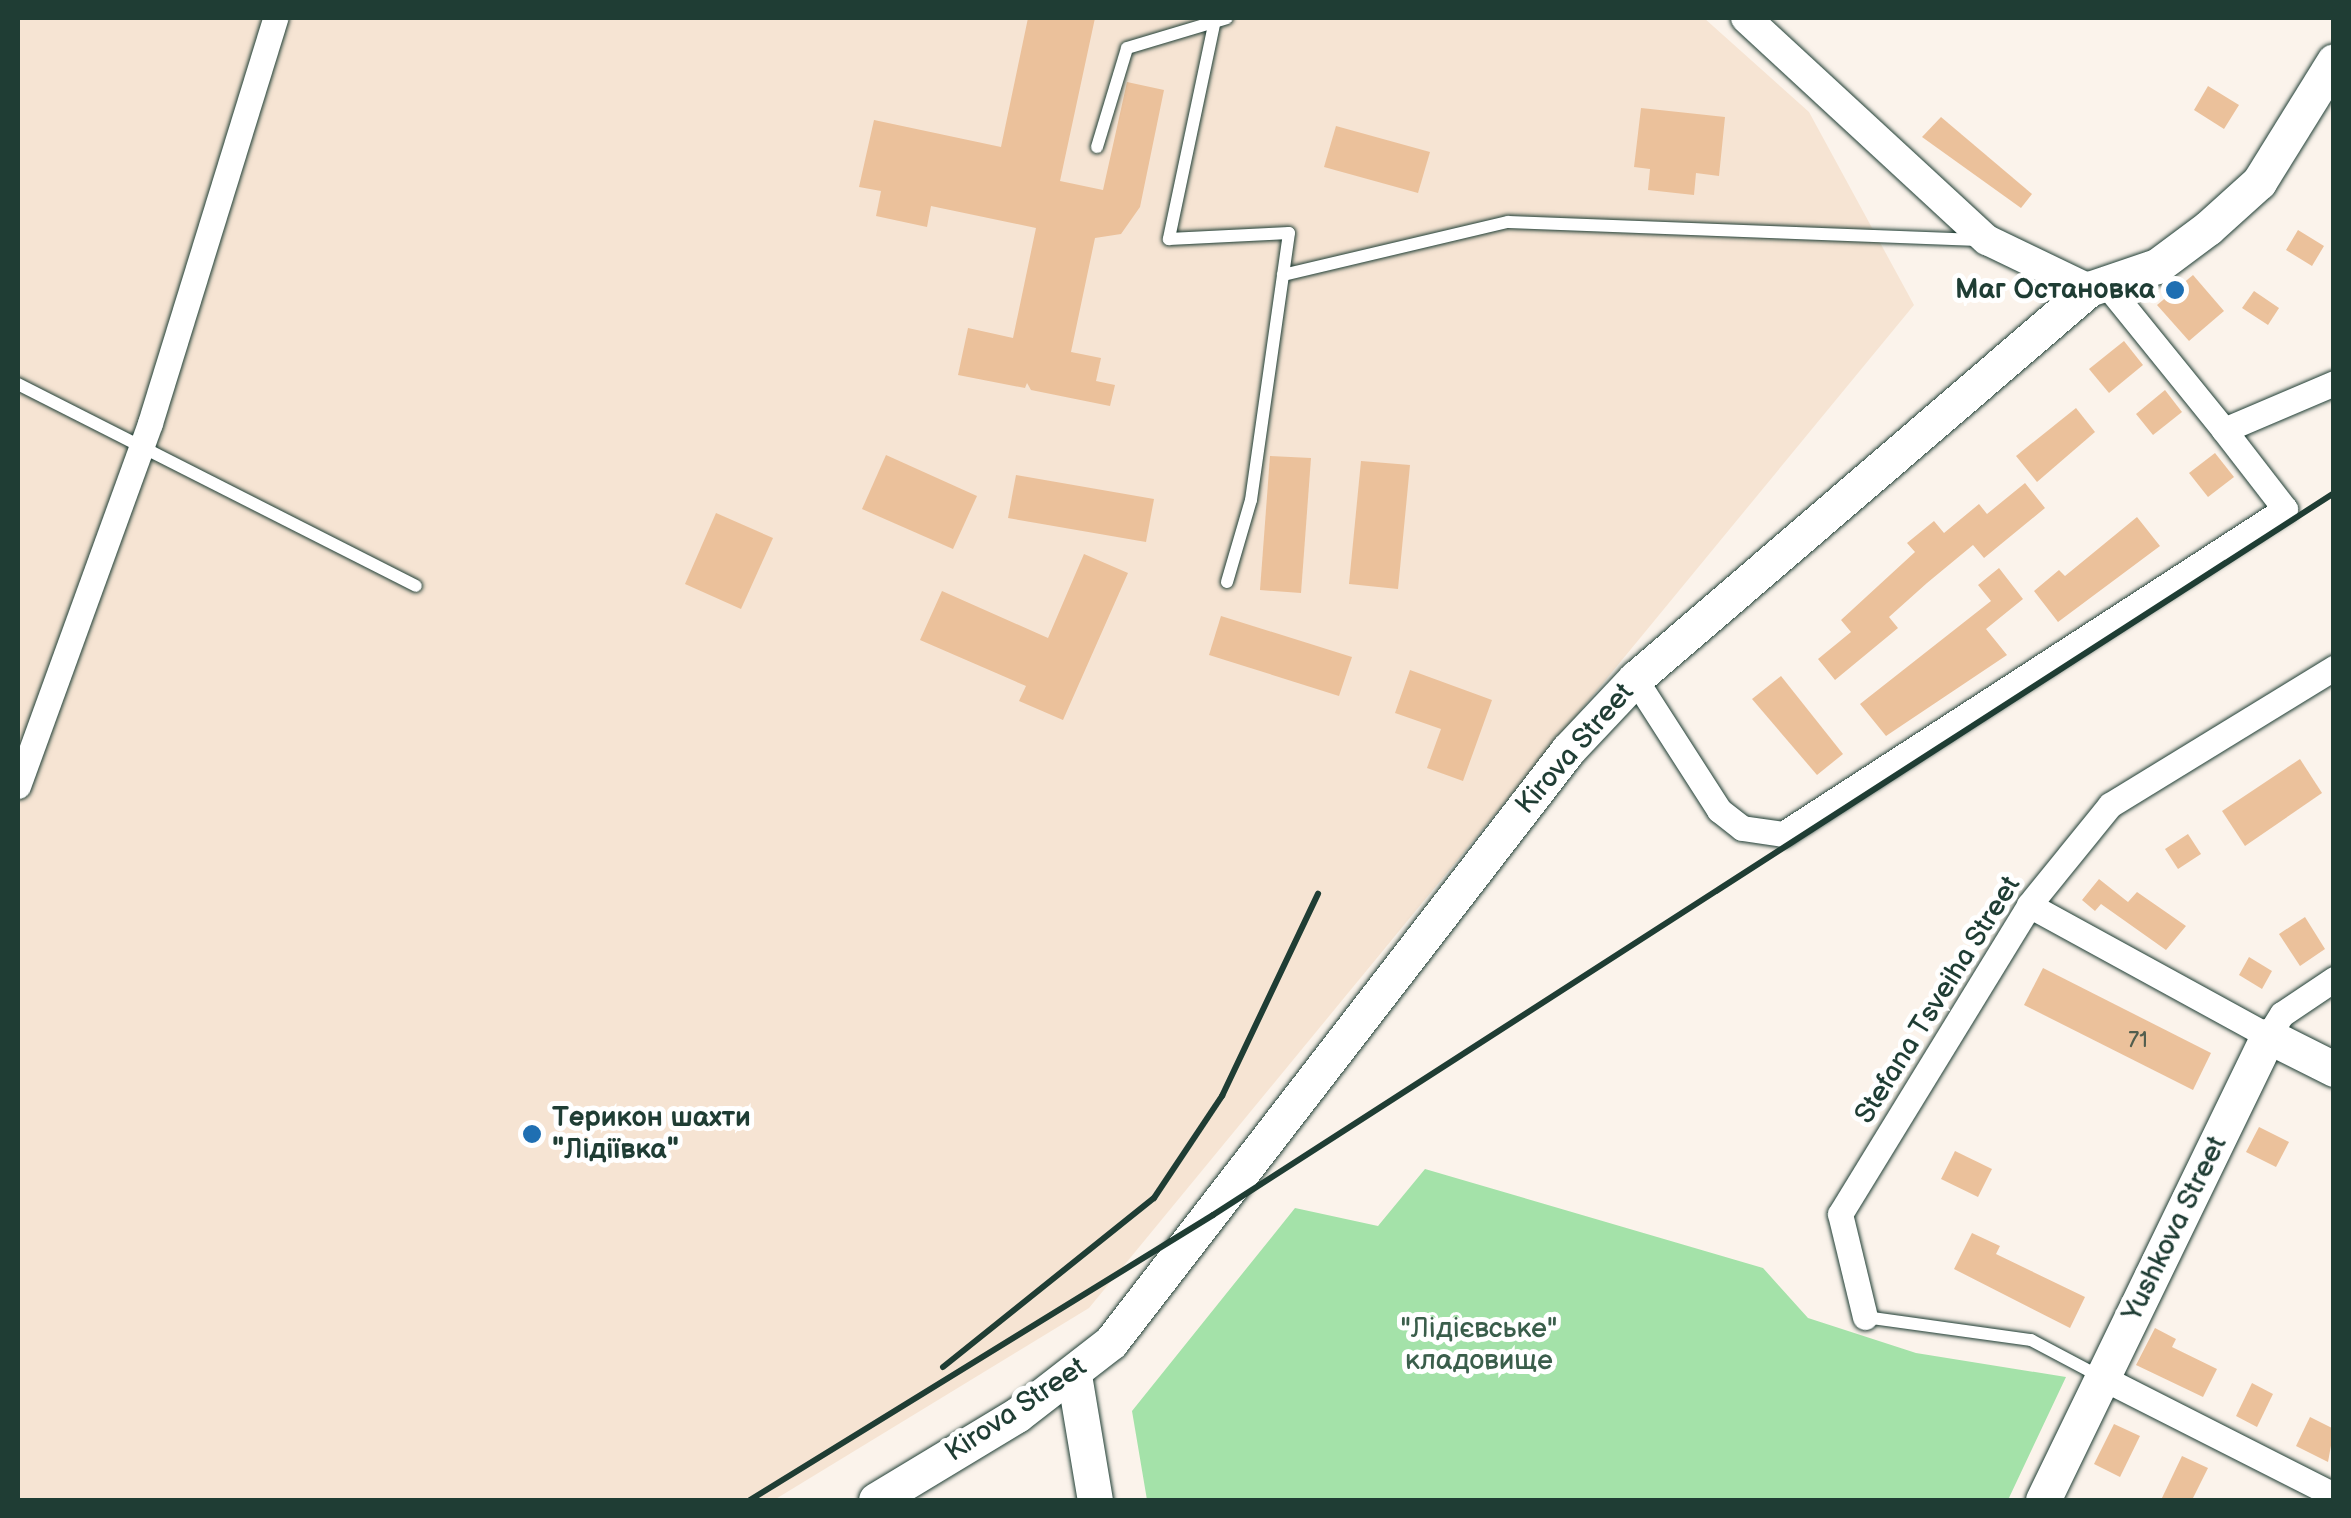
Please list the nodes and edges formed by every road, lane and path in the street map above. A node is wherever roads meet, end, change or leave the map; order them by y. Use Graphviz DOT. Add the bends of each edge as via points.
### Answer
graph roads {
  1 [pos="274,18"];
  2 [pos="1746,18"];
  3 [pos="1221,19"];
  4 [pos="2334,62"];
  5 [pos="1097,147"];
  6 [pos="1987,240"];
  7 [pos="1283,275"];
  8 [pos="2096,286"];
  9 [pos="2334,383"];
  10 [pos="18,384"];
  11 [pos="2224,430"];
  12 [pos="1227,582"];
  13 [pos="416,586"];
  14 [pos="2334,668"];
  15 [pos="1635,679"];
  16 [pos="18,786"];
  17 [pos="2029,905"];
  18 [pos="2334,979"];
  19 [pos="2268,1036"];
  20 [pos="2334,1069"];
  21 [pos="1865,1316"];
  22 [pos="1074,1375"];
  23 [pos="2103,1378"];
  24 [pos="2334,1495"];
  25 [pos="876,1500"];
  26 [pos="1094,1500"];
  27 [pos="2043,1500"];
  1 -- 16 [label="street" via="150,423"];
  2 -- 6 [label="street"];
  3 -- 5 [label="lane" via="1127,48"];
  3 -- 7 [label="lane" via="1169,239 1289,233"];
  4 -- 8 [label="main road, Kirova Street" via="2259,182 2157,266"];
  6 -- 7 [label="lane" via="1508,222"];
  6 -- 8 [label="street"];
  7 -- 12 [label="lane" via="1251,500"];
  8 -- 11 [label="street"];
  8 -- 15 [label="main road, Kirova Street"];
  9 -- 11 [label="street"];
  10 -- 13 [label="lane"];
  11 -- 15 [label="street" via="2285,509 1783,834 1742,828 1719,810"];
  14 -- 17 [label="street, Stefana Tsveiha Street" via="2110,806"];
  15 -- 22 [label="main road, Kirova Street" via="1568,750 1156,1286"];
  17 -- 19 [label="street"];
  17 -- 21 [label="street, Stefana Tsveiha Street" via="1840,1214"];
  18 -- 19 [label="street, Yushkova Street" via="2282,1014"];
  19 -- 20 [label="main road"];
  19 -- 23 [label="main road, Yushkova Street"];
  21 -- 23 [label="lane" via="2032,1340"];
  22 -- 25 [label="main road, Kirova Street"];
  22 -- 26 [label="main road"];
  23 -- 24 [label="street"];
  23 -- 27 [label="main road, Yushkova Street"];
}
